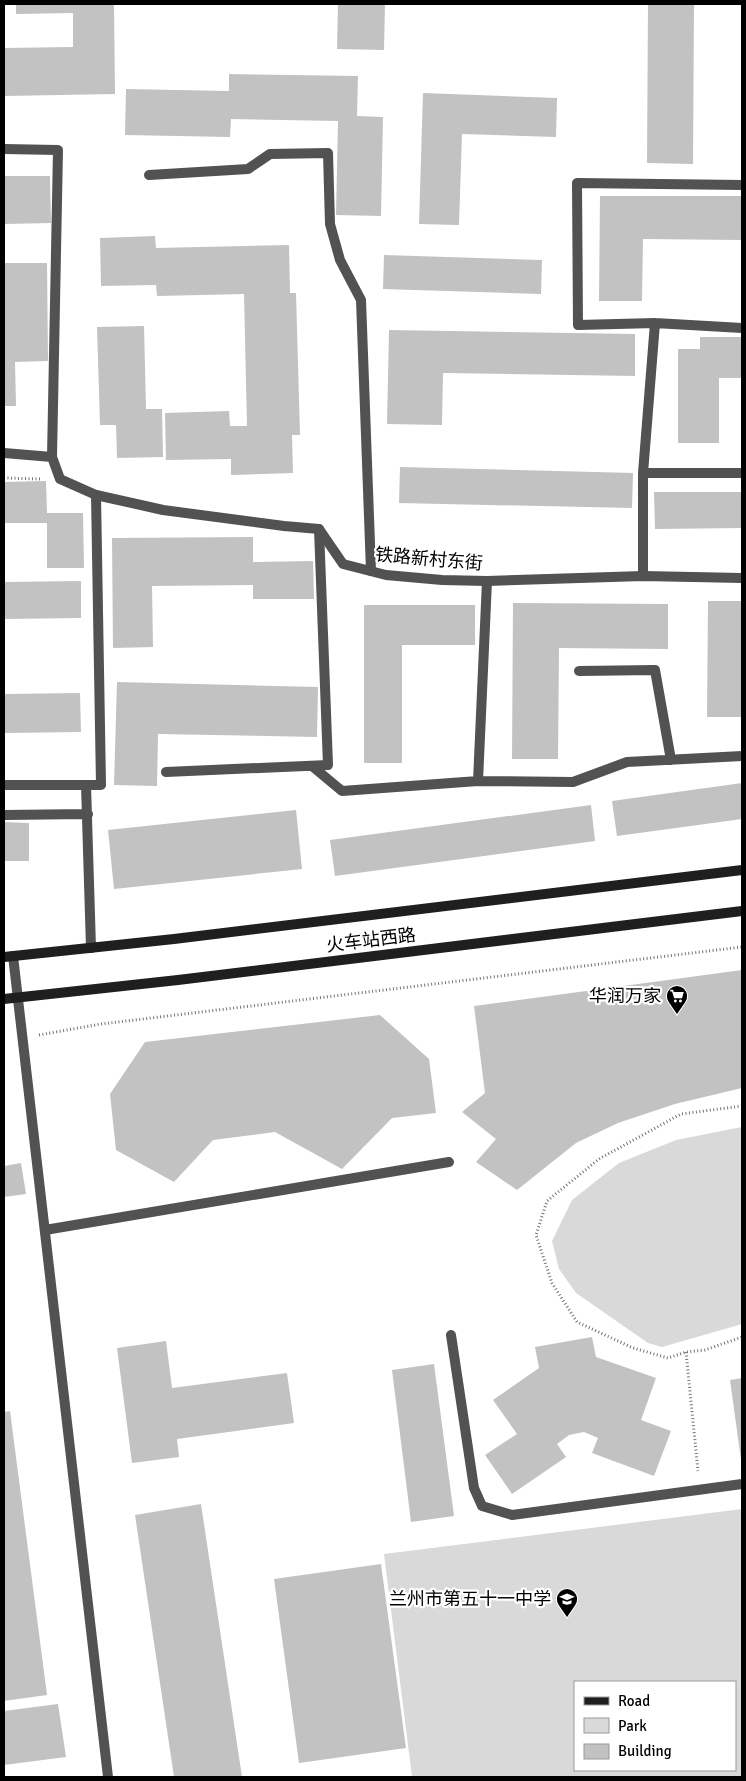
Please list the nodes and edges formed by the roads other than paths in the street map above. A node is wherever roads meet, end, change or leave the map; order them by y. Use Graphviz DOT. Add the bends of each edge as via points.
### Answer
graph roads {
  1 [pos="4,149"];
  2 [pos="148,175"];
  3 [pos="742,185"];
  4 [pos="656,323"];
  5 [pos="742,328"];
  6 [pos="4,453"];
  7 [pos="52,457"];
  8 [pos="643,473"];
  9 [pos="742,473"];
  10 [pos="96,495"];
  11 [pos="319,529"];
  12 [pos="371,571"];
  13 [pos="643,576"];
  14 [pos="742,578"];
  15 [pos="487,580"];
  16 [pos="579,671"];
  17 [pos="742,756"];
  18 [pos="672,760"];
  19 [pos="312,766"];
  20 [pos="166,772"];
  21 [pos="478,781"];
  22 [pos="4,785"];
  23 [pos="86,785"];
  24 [pos="88,814"];
  25 [pos="4,815"];
  26 [pos="742,870"];
  27 [pos="742,911"];
  28 [pos="92,948"];
  29 [pos="8,956"];
  30 [pos="19,998"];
  31 [pos="4,999"];
  32 [pos="449,1162"];
  33 [pos="46,1230"];
  34 [pos="451,1335"];
  35 [pos="742,1484"];
  36 [pos="108,1777"];
  1 -- 7 [label="street" via="58,150"];
  2 -- 12 [label="street" via="248,168 270,154 328,153 330,224 340,260 361,300"];
  3 -- 4 [label="street" via="577,183 578,325"];
  4 -- 5 [label="street"];
  4 -- 8 [label="street"];
  6 -- 7 [label="street"];
  7 -- 10 [label="street" via="60,480"];
  8 -- 9 [label="street"];
  8 -- 13 [label="street"];
  10 -- 11 [label="street" via="163,510"];
  10 -- 23 [label="street" via="101,785"];
  11 -- 12 [label="street, 铁路新村东街" via="342,564"];
  11 -- 19 [label="street" via="328,765"];
  12 -- 15 [label="street, 铁路新村东街" via="442,580"];
  13 -- 14 [label="street, 铁路新村东街"];
  13 -- 15 [label="street, 铁路新村东街"];
  15 -- 21 [label="street"];
  16 -- 18 [label="street" via="655,670"];
  17 -- 18 [label="street"];
  18 -- 21 [label="street" via="627,762 573,782"];
  19 -- 20 [label="street"];
  19 -- 21 [label="street" via="342,791"];
  22 -- 23 [label="street"];
  23 -- 24 [label="street"];
  24 -- 25 [label="street"];
  24 -- 28 [label="street"];
  26 -- 28 [label="main road, 火车站西路"];
  27 -- 30 [label="main road, 火车站西路"];
  28 -- 29 [label="main road, 火车站西路"];
  29 -- 30 [label="street"];
  30 -- 31 [label="main road, 火车站西路"];
  30 -- 33 [label="street"];
  32 -- 33 [label="street"];
  33 -- 36 [label="street"];
  34 -- 35 [label="street" via="474,1488 482,1506 512,1515"];
}
